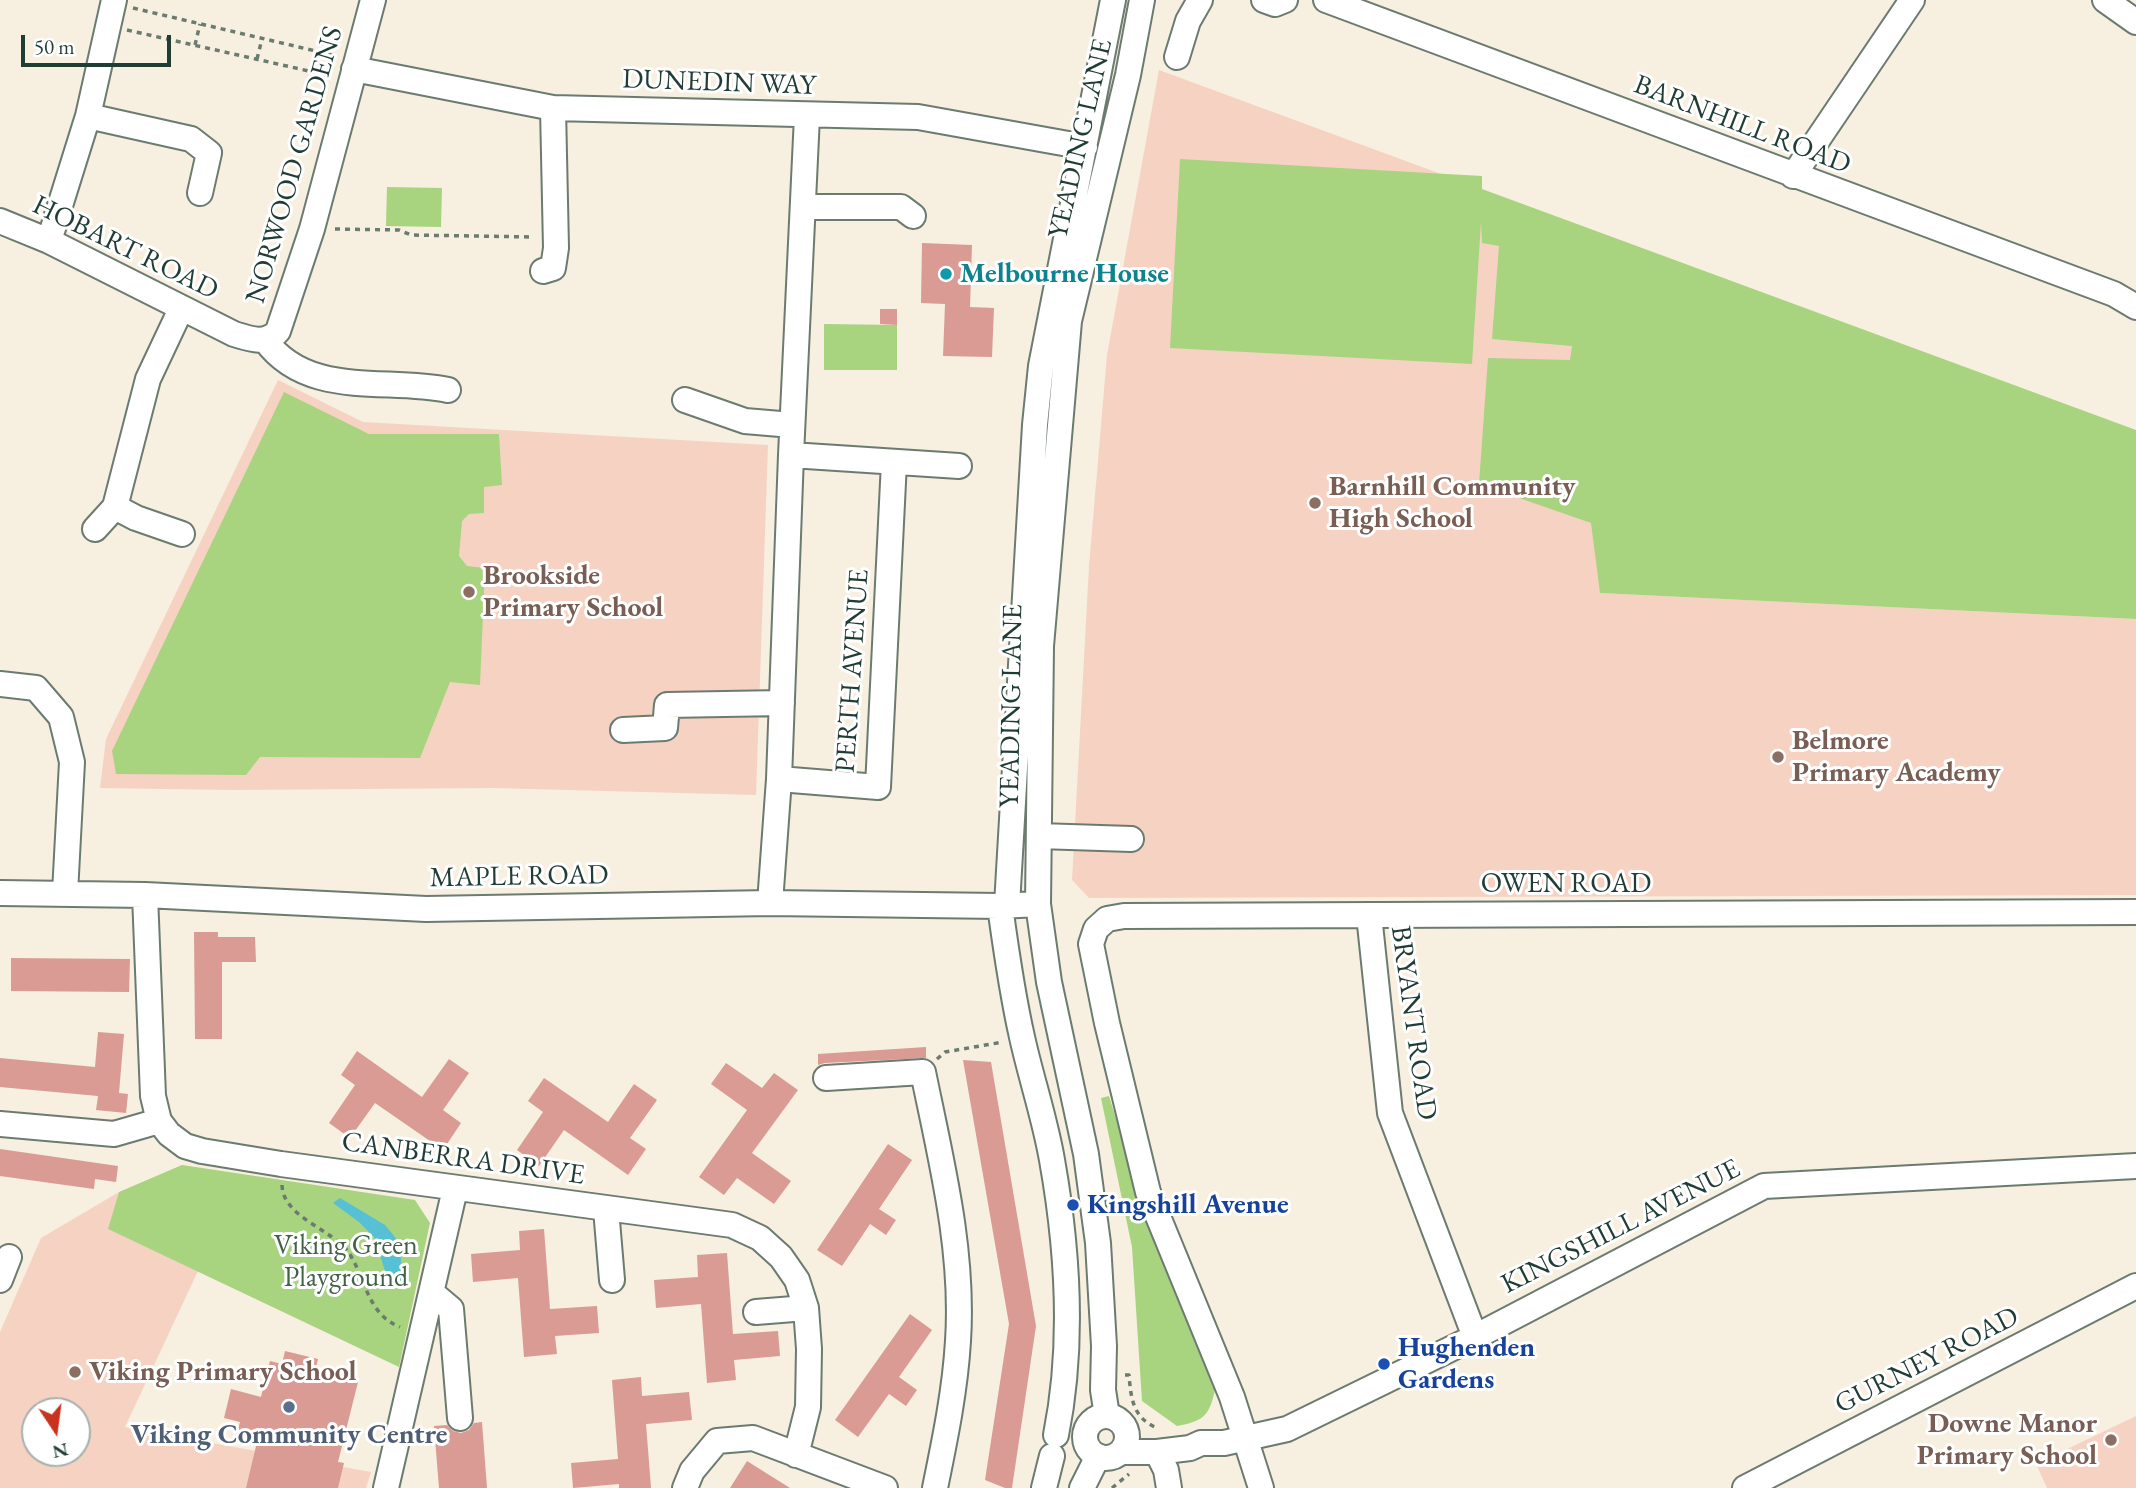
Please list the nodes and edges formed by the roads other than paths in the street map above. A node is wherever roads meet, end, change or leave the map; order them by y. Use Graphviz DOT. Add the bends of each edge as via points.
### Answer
graph roads {
  1 [pos="373,0"];
  2 [pos="1114,0"];
  3 [pos="1142,0"];
  4 [pos="1200,0"];
  5 [pos="1264,0"];
  6 [pos="1285,0"];
  7 [pos="1326,0"];
  8 [pos="1912,0"];
  9 [pos="2105,0"];
  10 [pos="112,10"];
  11 [pos="2136,22"];
  12 [pos="1177,57"];
  13 [pos="353,70"];
  14 [pos="553,108"];
  15 [pos="88,116"];
  16 [pos="807,116"];
  17 [pos="1085,147"];
  18 [pos="1793,176"];
  19 [pos="200,193"];
  20 [pos="803,207"];
  21 [pos="913,216"];
  22 [pos="0,221"];
  23 [pos="49,241"];
  24 [pos="543,271"];
  25 [pos="2136,307"];
  26 [pos="181,309"];
  27 [pos="265,340"];
  28 [pos="448,390"];
  29 [pos="685,400"];
  30 [pos="792,425"];
  31 [pos="791,455"];
  32 [pos="894,462"];
  33 [pos="959,466"];
  34 [pos="115,507"];
  35 [pos="95,528"];
  36 [pos="182,534"];
  37 [pos="0,684"];
  38 [pos="782,703"];
  39 [pos="623,730"];
  40 [pos="779,779"];
  41 [pos="1039,836"];
  42 [pos="1131,839"];
  43 [pos="0,893"];
  44 [pos="65,893"];
  45 [pos="145,895"];
  46 [pos="770,903"];
  47 [pos="1038,904"];
  48 [pos="1004,905"];
  49 [pos="2136,912"];
  50 [pos="1369,915"];
  51 [pos="826,1078"];
  52 [pos="159,1121"];
  53 [pos="0,1124"];
  54 [pos="2136,1166"];
  55 [pos="455,1189"];
  56 [pos="606,1209"];
  57 [pos="9,1257"];
  58 [pos="0,1280"];
  59 [pos="612,1280"];
  60 [pos="2136,1286"];
  61 [pos="432,1293"];
  62 [pos="1068,1306"];
  63 [pos="1102,1306"];
  64 [pos="806,1308"];
  65 [pos="756,1312"];
  66 [pos="1475,1336"];
  67 [pos="1107,1416"];
  68 [pos="460,1418"];
  69 [pos="1245,1439"];
  70 [pos="1161,1441"];
  71 [pos="1201,1443"];
  72 [pos="1115,1447"];
  73 [pos="796,1455"];
  74 [pos="386,1488"];
  75 [pos="685,1488"];
  76 [pos="885,1488"];
  77 [pos="935,1488"];
  78 [pos="1044,1488"];
  79 [pos="1082,1488"];
  80 [pos="1169,1488"];
  81 [pos="1261,1488"];
  82 [pos="1745,1488"];
  1 -- 13 [label="street, NORWOOD GARDENS"];
  2 -- 17 [label="street"];
  3 -- 41 [label="street, YEADING LANE" via="1069,321 1041,633"];
  4 -- 12 [label="street"];
  5 -- 6 [label="street" via="1275,4"];
  7 -- 18 [label="street, BARNHILL ROAD"];
  8 -- 18 [label="street"];
  9 -- 11 [label="street"];
  10 -- 15 [label="street"];
  13 -- 14 [label="street, DUNEDIN WAY"];
  13 -- 27 [label="street, NORWOOD GARDENS" via="312,229 278,331"];
  14 -- 16 [label="street, DUNEDIN WAY"];
  14 -- 24 [label="street" via="556,237 553,268"];
  15 -- 19 [label="street" via="191,139 209,153"];
  15 -- 23 [label="street"];
  16 -- 17 [label="street, DUNEDIN WAY" via="918,117"];
  16 -- 20 [label="street"];
  17 -- 48 [label="street" via="1041,366"];
  18 -- 25 [label="street, BARNHILL ROAD" via="2114,293"];
  20 -- 21 [label="street" via="901,207"];
  20 -- 30 [label="street"];
  22 -- 23 [label="street, HOBART ROAD"];
  23 -- 26 [label="street, HOBART ROAD"];
  26 -- 27 [label="street, HOBART ROAD" via="234,334"];
  26 -- 34 [label="street" via="148,379"];
  27 -- 28 [label="street" via="290,365 321,378"];
  29 -- 30 [label="street" via="745,421"];
  30 -- 31 [label="street"];
  31 -- 32 [label="street"];
  31 -- 38 [label="street"];
  32 -- 33 [label="street"];
  32 -- 40 [label="street, PERTH AVENUE" via="878,787"];
  34 -- 35 [label="street"];
  34 -- 36 [label="street"];
  37 -- 44 [label="street" via="36,688 61,717 72,762"];
  38 -- 39 [label="street" via="667,705 666,729"];
  38 -- 40 [label="street"];
  40 -- 46 [label="street"];
  41 -- 42 [label="street"];
  41 -- 47 [label="street, YEADING LANE"];
  43 -- 44 [label="street, MAPLE ROAD"];
  44 -- 45 [label="street, MAPLE ROAD"];
  45 -- 46 [label="street, MAPLE ROAD" via="426,909"];
  45 -- 52 [label="street" via="153,1096"];
  46 -- 48 [label="street, MAPLE ROAD"];
  47 -- 48 [label="street, MAPLE ROAD"];
  47 -- 63 [label="street, YEADING LANE" via="1049,982 1086,1154"];
  48 -- 62 [label="street" via="1010,977 1052,1159"];
  49 -- 50 [label="street, OWEN ROAD"];
  50 -- 66 [label="street, BRYANT ROAD" via="1390,1113"];
  50 -- 69 [label="street, OWEN ROAD" via="1124,916 1107,919 1096,929 1091,944 1148,1192"];
  51 -- 77 [label="street" via="923,1072 945,1175 958,1276 954,1390"];
  52 -- 53 [label="street" via="114,1134"];
  52 -- 55 [label="street, CANBERRA DRIVE" via="185,1146"];
  54 -- 66 [label="street, KINGSHILL AVENUE" via="1764,1186"];
  55 -- 56 [label="street, CANBERRA DRIVE"];
  55 -- 61 [label="street"];
  56 -- 59 [label="street"];
  56 -- 64 [label="street, CANBERRA DRIVE" via="732,1225 760,1238 797,1280"];
  57 -- 58 [label="street"];
  60 -- 82 [label="street, GURNEY ROAD"];
  61 -- 68 [label="street" via="451,1309"];
  61 -- 74 [label="street"];
  62 -- 63 [label="street"];
  62 -- 78 [label="street" via="1063,1379"];
  63 -- 67 [label="street, YEADING LANE"];
  64 -- 65 [label="street"];
  64 -- 73 [label="street, CANBERRA DRIVE" via="808,1407"];
  66 -- 69 [label="street, KINGSHILL AVENUE" via="1301,1423"];
  67 -- 72 [label="street" via="1120,1421"];
  67 -- 72 [label="street" via="1094,1420 1086,1432 1088,1446"];
  69 -- 71 [label="street, KINGSHILL AVENUE"];
  69 -- 81 [label="street"];
  70 -- 71 [label="street, KINGSHILL AVENUE" via="1190,1448"];
  70 -- 72 [label="street, KINGSHILL AVENUE"];
  70 -- 80 [label="street"];
  71 -- 72 [label="street, KINGSHILL AVENUE" via="1192,1438"];
  72 -- 79 [label="street"];
  73 -- 75 [label="street" via="753,1438 717,1441 692,1471"];
  73 -- 76 [label="street"];
}
